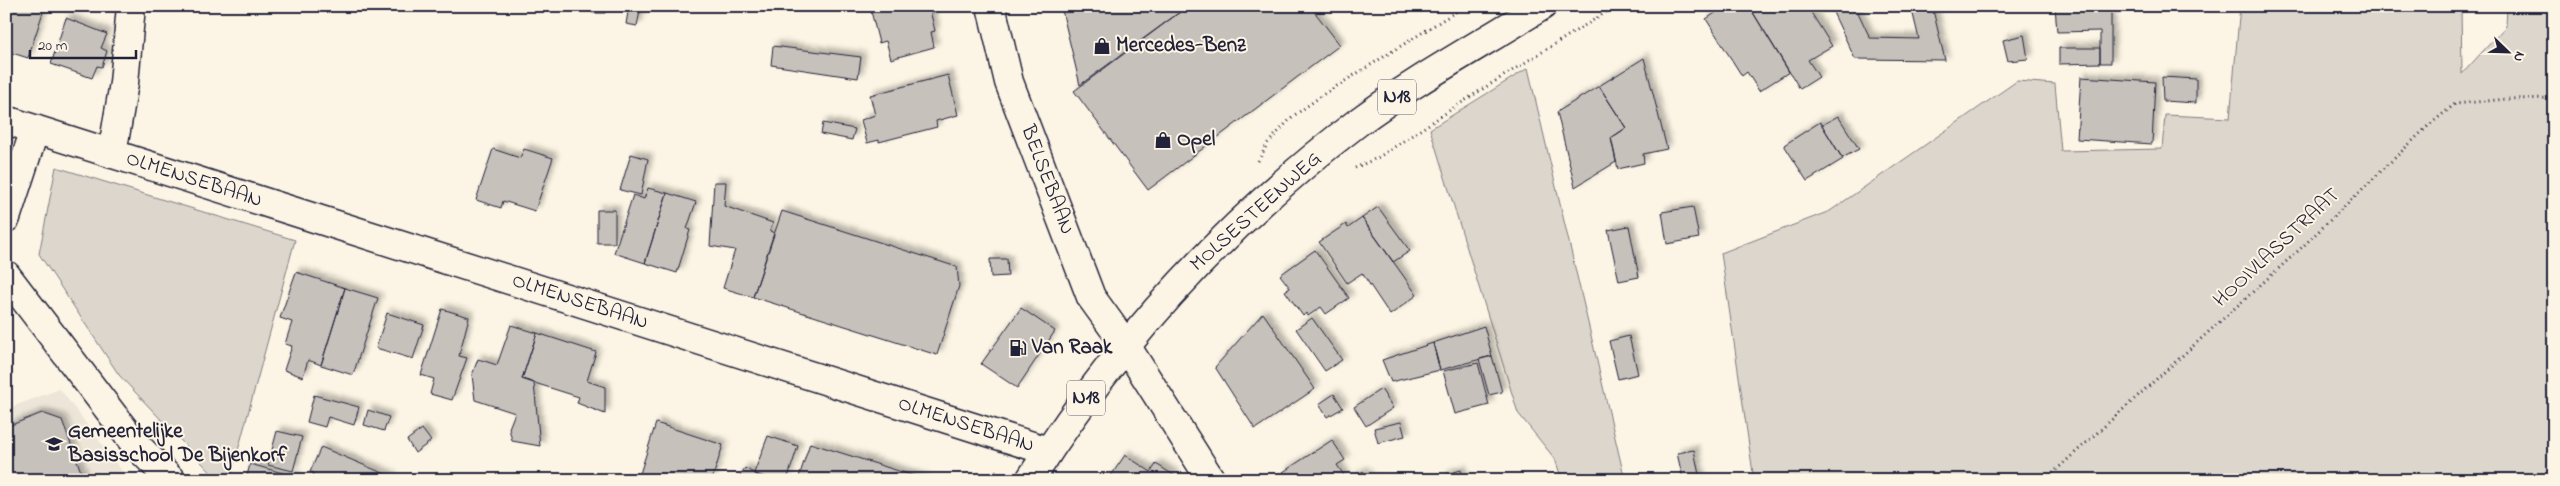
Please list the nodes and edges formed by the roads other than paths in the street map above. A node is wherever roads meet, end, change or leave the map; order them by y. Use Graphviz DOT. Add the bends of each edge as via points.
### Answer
graph roads {
  1 [pos="131,6"];
  2 [pos="991,6"];
  3 [pos="1542,6"];
  4 [pos="6,120"];
  5 [pos="35,129"];
  6 [pos="112,154"];
  7 [pos="7,210"];
  8 [pos="6,275"];
  9 [pos="1125,344"];
  10 [pos="1048,451"];
  11 [pos="171,480"];
  12 [pos="1030,480"];
  13 [pos="1211,480"];
  1 -- 6 [label="street, OLMENSEBAAN" via="124,83"];
  2 -- 9 [label="street, BELSEBAAN" via="1009,82 1091,297"];
  3 -- 9 [label="street, MOLSESTEENWEG / N18" via="1357,123 1262,202 1191,269"];
  4 -- 5 [label="street, OLMENSEBAAN"];
  5 -- 6 [label="street, OLMENSEBAAN"];
  5 -- 7 [label="street"];
  6 -- 10 [label="street, OLMENSEBAAN"];
  8 -- 11 [label="street" via="135,444"];
  9 -- 10 [label="street, MOLSESTEENWEG / N18"];
  9 -- 13 [label="street, BELSEBAAN"];
  10 -- 12 [label="street, MOLSESTEENWEG / N18"];
}
